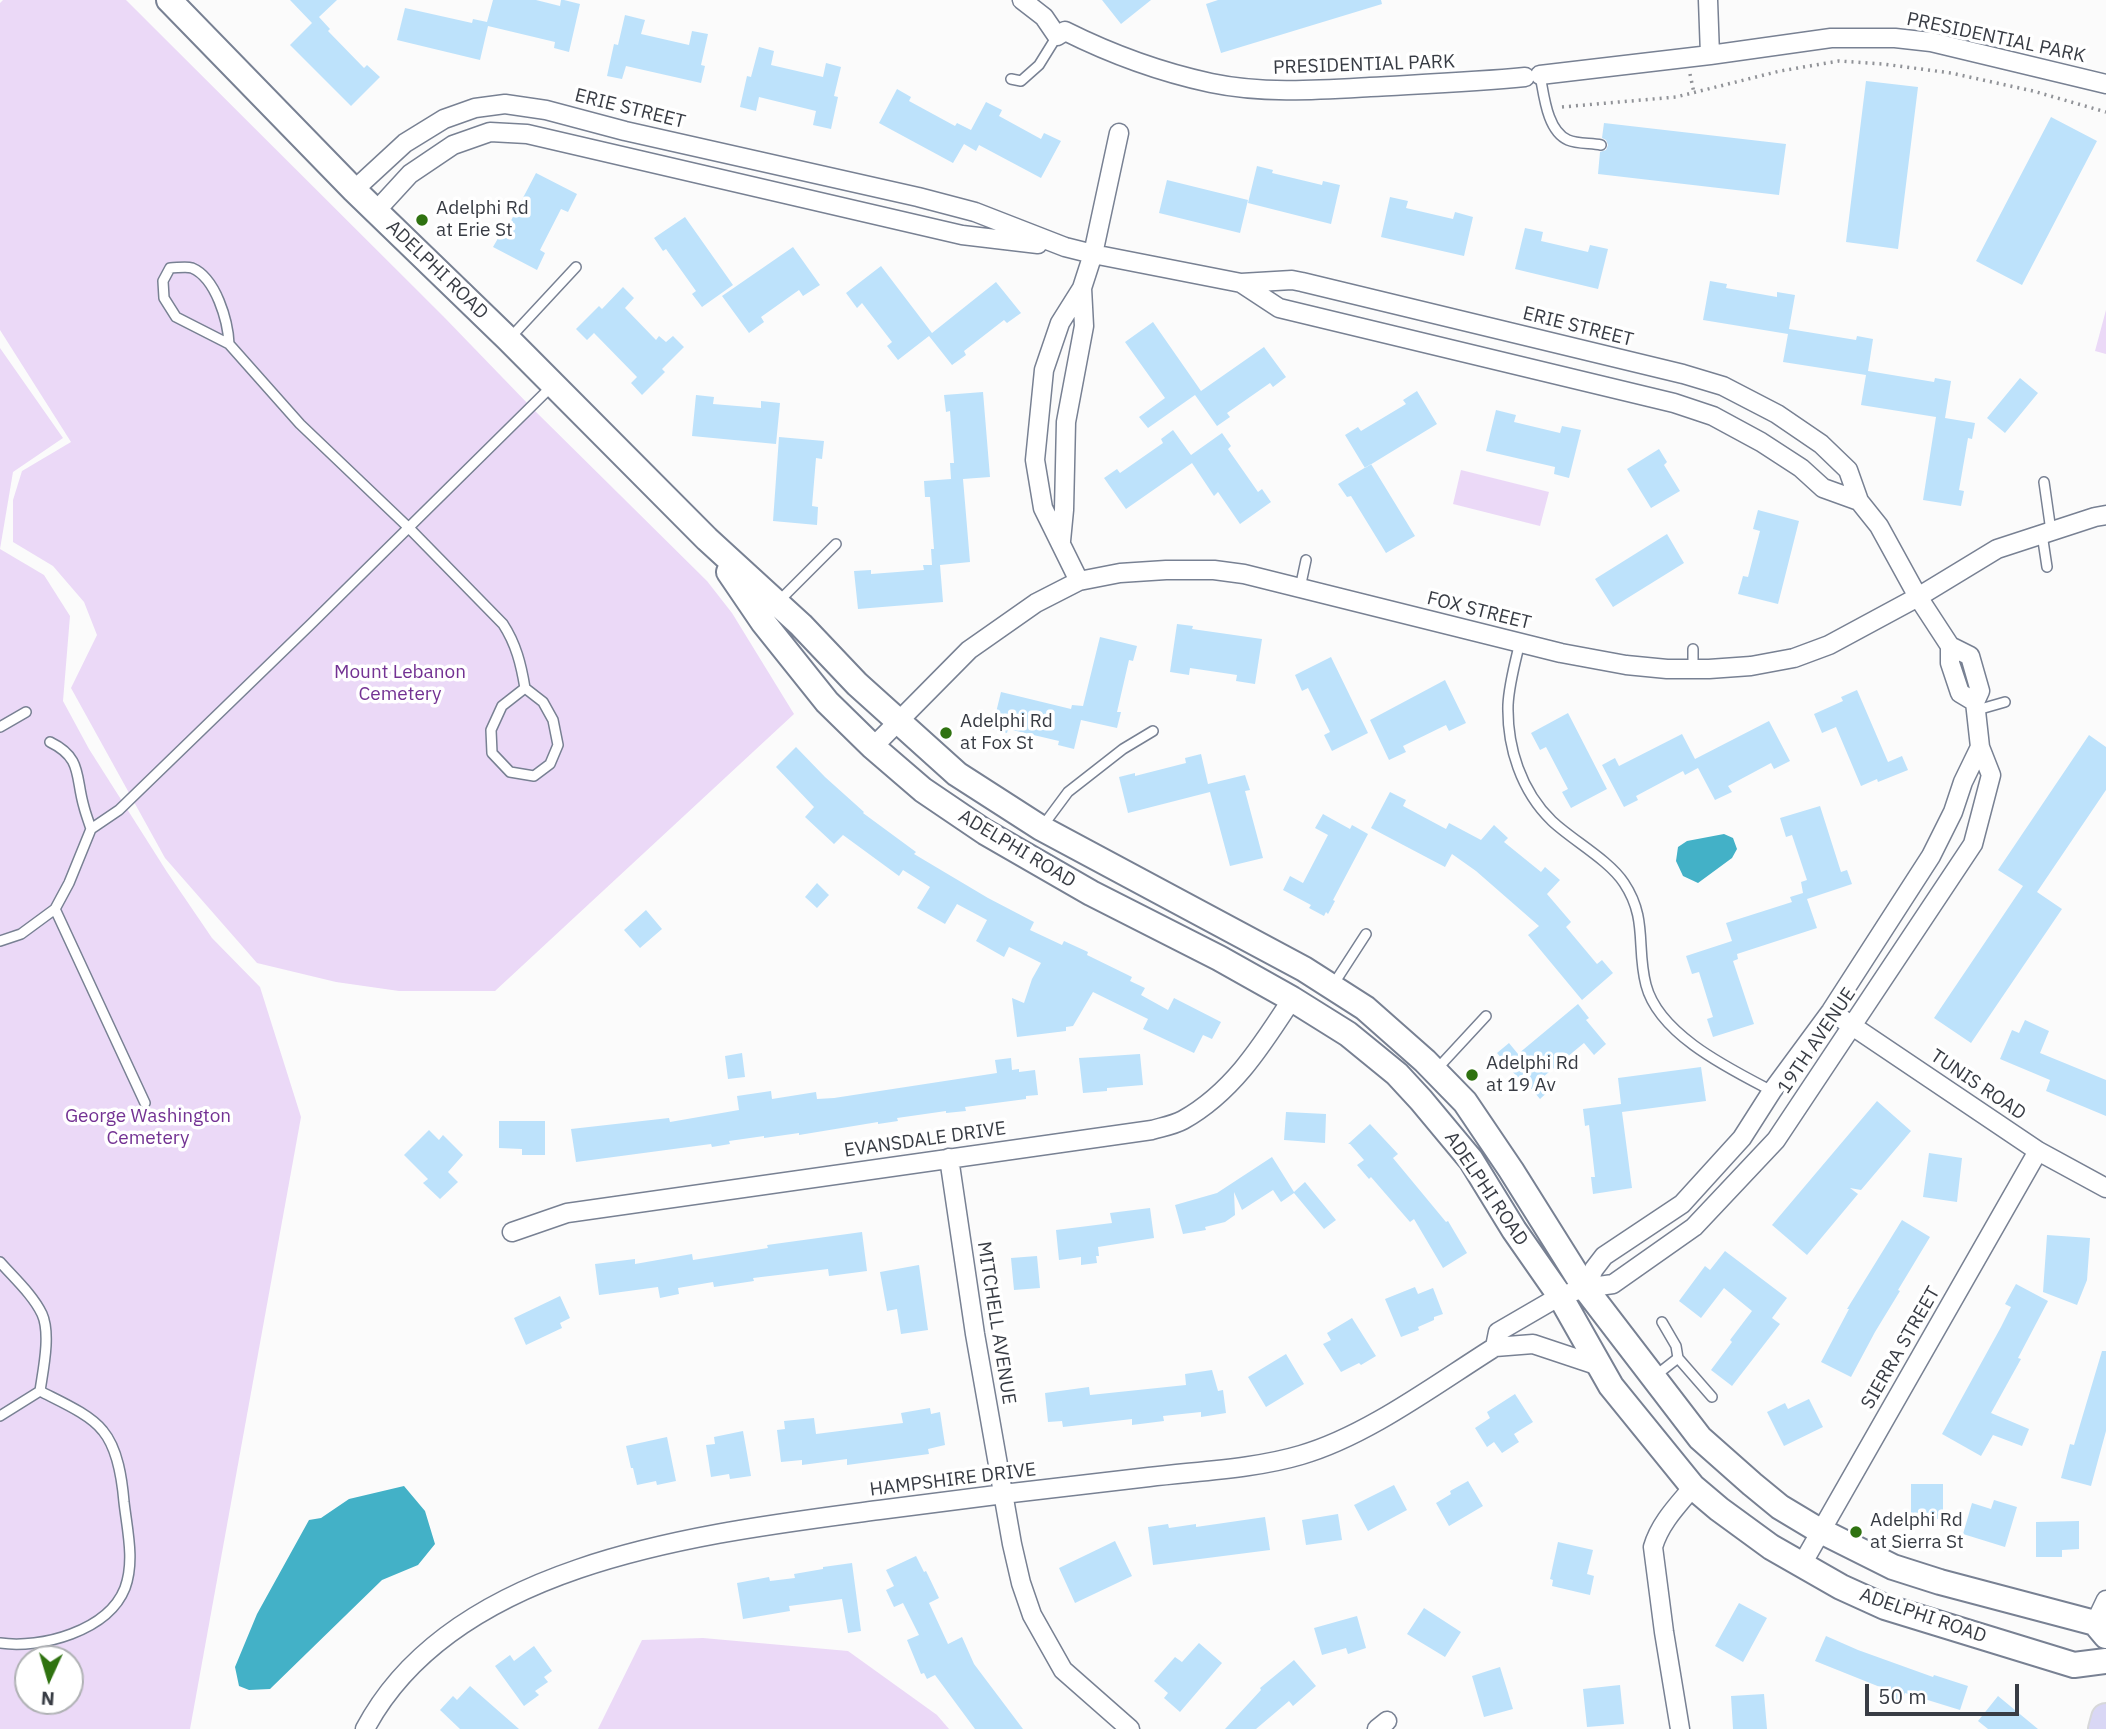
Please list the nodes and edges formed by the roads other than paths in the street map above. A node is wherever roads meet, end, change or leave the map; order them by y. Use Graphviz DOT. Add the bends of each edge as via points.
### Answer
graph roads {
  1 [pos="169,0"];
  2 [pos="1022,0"];
  3 [pos="1708,0"];
  4 [pos="1057,36"];
  5 [pos="1710,55"];
  6 [pos="1532,76"];
  7 [pos="1011,79"];
  8 [pos="2106,84"];
  9 [pos="1119,133"];
  10 [pos="1601,145"];
  11 [pos="354,190"];
  12 [pos="918,197"];
  13 [pos="376,211"];
  14 [pos="909,223"];
  15 [pos="1065,247"];
  16 [pos="1093,254"];
  17 [pos="576,267"];
  18 [pos="1302,282"];
  19 [pos="1241,283"];
  20 [pos="1082,288"];
  21 [pos="1295,311"];
  22 [pos="508,339"];
  23 [pos="229,344"];
  24 [pos="1051,348"];
  25 [pos="1077,357"];
  26 [pos="553,384"];
  27 [pos="1830,453"];
  28 [pos="1035,460"];
  29 [pos="1065,463"];
  30 [pos="1810,477"];
  31 [pos="2044,482"];
  32 [pos="1859,500"];
  33 [pos="2106,515"];
  34 [pos="409,528"];
  35 [pos="2047,533"];
  36 [pos="707,539"];
  37 [pos="1061,541"];
  38 [pos="836,544"];
  39 [pos="1306,560"];
  40 [pos="2047,567"];
  41 [pos="1079,581"];
  42 [pos="1300,588"];
  43 [pos="1918,597"];
  44 [pos="777,603"];
  45 [pos="1520,642"];
  46 [pos="1693,649"];
  47 [pos="1693,669"];
  48 [pos="525,688"];
  49 [pos="2005,702"];
  50 [pos="1976,706"];
  51 [pos="26,712"];
  52 [pos="898,721"];
  53 [pos="0,727"];
  54 [pos="1153,731"];
  55 [pos="50,742"];
  56 [pos="873,747"];
  57 [pos="1980,747"];
  58 [pos="1041,828"];
  59 [pos="92,829"];
  60 [pos="55,909"];
  61 [pos="1366,933"];
  62 [pos="0,941"];
  63 [pos="1332,987"];
  64 [pos="1292,999"];
  65 [pos="1831,1011"];
  66 [pos="1486,1016"];
  67 [pos="1852,1026"];
  68 [pos="1435,1071"];
  69 [pos="1773,1091"];
  70 [pos="145,1103"];
  71 [pos="2038,1150"];
  72 [pos="950,1158"];
  73 [pos="2106,1188"];
  74 [pos="1676,1207"];
  75 [pos="1694,1227"];
  76 [pos="512,1232"];
  77 [pos="0,1262"];
  78 [pos="1585,1289"];
  79 [pos="1560,1296"];
  80 [pos="1662,1322"];
  81 [pos="1495,1348"];
  82 [pos="1678,1358"];
  83 [pos="1599,1366"];
  84 [pos="1653,1377"];
  85 [pos="40,1391"];
  86 [pos="1712,1397"];
  87 [pos="0,1416"];
  88 [pos="1693,1487"];
  89 [pos="1004,1494"];
  90 [pos="1820,1531"];
  91 [pos="1801,1566"];
  92 [pos="2106,1600"];
  93 [pos="2100,1630"];
  94 [pos="0,1643"];
  95 [pos="2106,1661"];
  96 [pos="2106,1718"];
  97 [pos="372,1726"];
  98 [pos="1130,1729"];
  99 [pos="1680,1729"];
  100 [pos="2103,1729"];
  1 -- 11 [label="main road, ADELPHI ROAD"];
  2 -- 4 [label="street" via="1044,17"];
  3 -- 5 [label="street"];
  4 -- 6 [label="street, PRESIDENTIAL PARK" via="1065,31 1174,74 1266,89"];
  4 -- 7 [label="lane" via="1039,65 1021,81"];
  5 -- 6 [label="street, PRESIDENTIAL PARK"];
  5 -- 8 [label="street, PRESIDENTIAL PARK" via="1831,38 1895,38 1931,42"];
  6 -- 10 [label="lane" via="1553,126 1566,140"];
  9 -- 16 [label="street"];
  11 -- 12 [label="street, ERIE STREET" via="405,143 444,119 505,104"];
  11 -- 13 [label="main road, ADELPHI ROAD"];
  12 -- 14 [label="street"];
  12 -- 15 [label="street, ERIE STREET" via="975,212"];
  13 -- 14 [label="street, ERIE STREET" via="410,174 453,145 490,132 527,134"];
  13 -- 22 [label="main road, ADELPHI ROAD"];
  14 -- 15 [label="street, ERIE STREET" via="962,235"];
  15 -- 16 [label="street, ERIE STREET"];
  16 -- 19 [label="street, ERIE STREET"];
  16 -- 20 [label="street"];
  17 -- 22 [label="lane"];
  18 -- 19 [label="street, ERIE STREET"];
  18 -- 21 [label="street"];
  18 -- 27 [label="street, ERIE STREET" via="1683,373 1723,386 1777,414"];
  19 -- 21 [label="street, ERIE STREET" via="1279,307"];
  20 -- 24 [label="street"];
  20 -- 25 [label="street" via="1084,326"];
  21 -- 30 [label="street, ERIE STREET" via="1674,403 1713,416 1761,442"];
  22 -- 26 [label="main road, ADELPHI ROAD"];
  23 -- 23 [label="lane" via="228,325 204,276 190,267 170,268 163,281 164,298 176,317"];
  23 -- 34 [label="lane" via="300,424"];
  24 -- 25 [label="street"];
  24 -- 28 [label="street" via="1044,370"];
  25 -- 29 [label="street" via="1066,422"];
  26 -- 34 [label="lane"];
  26 -- 36 [label="main road, ADELPHI ROAD"];
  27 -- 30 [label="street"];
  27 -- 32 [label="street, ERIE STREET" via="1848,470"];
  28 -- 29 [label="street"];
  28 -- 37 [label="street" via="1043,508"];
  29 -- 37 [label="street"];
  30 -- 32 [label="street, ERIE STREET" via="1823,488"];
  31 -- 35 [label="lane"];
  32 -- 43 [label="street, ERIE STREET"];
  33 -- 35 [label="street, FOX STREET"];
  34 -- 48 [label="lane" via="503,624 521,662"];
  34 -- 59 [label="lane" via="118,810"];
  35 -- 40 [label="lane"];
  35 -- 43 [label="street, FOX STREET" via="1997,549"];
  36 -- 44 [label="main road, ADELPHI ROAD"];
  36 -- 56 [label="main road, ADELPHI ROAD" via="763,622 827,702"];
  37 -- 41 [label="street"];
  38 -- 44 [label="lane"];
  39 -- 42 [label="lane"];
  41 -- 42 [label="street, FOX STREET" via="1120,573 1214,570"];
  41 -- 52 [label="street, FOX STREET" via="1036,603 969,650"];
  42 -- 45 [label="street, FOX STREET"];
  43 -- 47 [label="street, FOX STREET" via="1829,645 1794,658"];
  43 -- 50 [label="street" via="1950,646 1950,663 1960,693"];
  44 -- 52 [label="main road, ADELPHI ROAD"];
  45 -- 47 [label="street, FOX STREET" via="1626,665"];
  45 -- 69 [label="lane" via="1508,724 1515,763 1530,794 1551,820 1622,880 1636,904 1646,985 1657,1010 1686,1038 1730,1069"];
  46 -- 47 [label="lane"];
  48 -- 48 [label="lane" via="502,706 491,730 492,753 510,772 534,776 550,764 558,745 553,720 543,702"];
  49 -- 50 [label="lane"];
  50 -- 57 [label="street, 19TH AVENUE"];
  51 -- 53 [label="lane"];
  52 -- 56 [label="street, FOX STREET"];
  52 -- 58 [label="main road, ADELPHI ROAD" via="957,774"];
  54 -- 58 [label="lane" via="1123,748 1068,792"];
  55 -- 59 [label="lane" via="74,761"];
  56 -- 64 [label="main road, ADELPHI ROAD" via="923,790 985,832"];
  57 -- 65 [label="street, 19TH AVENUE" via="1931,856"];
  57 -- 67 [label="street, 19TH AVENUE" via="1991,775 1973,844"];
  58 -- 63 [label="main road, ADELPHI ROAD"];
  59 -- 60 [label="lane"];
  60 -- 62 [label="lane" via="21,934"];
  60 -- 70 [label="lane"];
  61 -- 63 [label="lane"];
  63 -- 68 [label="main road, ADELPHI ROAD" via="1365,1008"];
  64 -- 72 [label="street, EVANSDALE DRIVE" via="1239,1075 1181,1121 1152,1130"];
  64 -- 79 [label="main road, ADELPHI ROAD" via="1348,1034 1398,1074 1471,1160"];
  65 -- 67 [label="street, TUNIS ROAD"];
  65 -- 69 [label="street, 19TH AVENUE"];
  66 -- 68 [label="lane"];
  67 -- 71 [label="street, TUNIS ROAD"];
  67 -- 75 [label="street, 19TH AVENUE" via="1776,1140"];
  68 -- 78 [label="main road, ADELPHI ROAD" via="1465,1102"];
  69 -- 74 [label="street, 19TH AVENUE" via="1742,1138"];
  71 -- 73 [label="street, TUNIS ROAD"];
  71 -- 90 [label="street, SIERRA STREET"];
  72 -- 76 [label="street, EVANSDALE DRIVE" via="567,1213"];
  72 -- 89 [label="street, MITCHELL AVENUE"];
  74 -- 75 [label="street"];
  74 -- 78 [label="street, 19TH AVENUE" via="1604,1256"];
  75 -- 78 [label="street, 19TH AVENUE" via="1613,1284"];
  77 -- 85 [label="lane" via="45,1323"];
  78 -- 79 [label="street, 19TH AVENUE"];
  78 -- 84 [label="main road, ADELPHI ROAD"];
  79 -- 81 [label="street, HAMPSHIRE DRIVE" via="1498,1332"];
  79 -- 83 [label="main road, ADELPHI ROAD"];
  80 -- 82 [label="lane"];
  81 -- 83 [label="street" via="1534,1344"];
  81 -- 89 [label="street, HAMPSHIRE DRIVE" via="1366,1428 1298,1456"];
  82 -- 84 [label="lane"];
  82 -- 86 [label="lane"];
  83 -- 88 [label="main road, ADELPHI ROAD"];
  84 -- 90 [label="main road, ADELPHI ROAD" via="1700,1438 1780,1507"];
  85 -- 87 [label="lane"];
  85 -- 94 [label="lane" via="76,1410 102,1429 112,1443 122,1485 128,1572 111,1609 76,1632 42,1643"];
  88 -- 91 [label="main road, ADELPHI ROAD"];
  88 -- 99 [label="street" via="1665,1521 1653,1547"];
  89 -- 97 [label="street, HAMPSHIRE DRIVE" via="737,1530 668,1544 553,1578 477,1615 437,1642 404,1673"];
  89 -- 98 [label="street, MITCHELL AVENUE" via="1021,1583 1032,1615 1063,1670"];
  90 -- 91 [label="street, SIERRA STREET"];
  90 -- 93 [label="main road, ADELPHI ROAD" via="1893,1567"];
  91 -- 95 [label="main road, ADELPHI ROAD" via="1885,1607 2074,1665"];
  92 -- 93 [label="street"];
  96 -- 100 [label="main road"];
}
